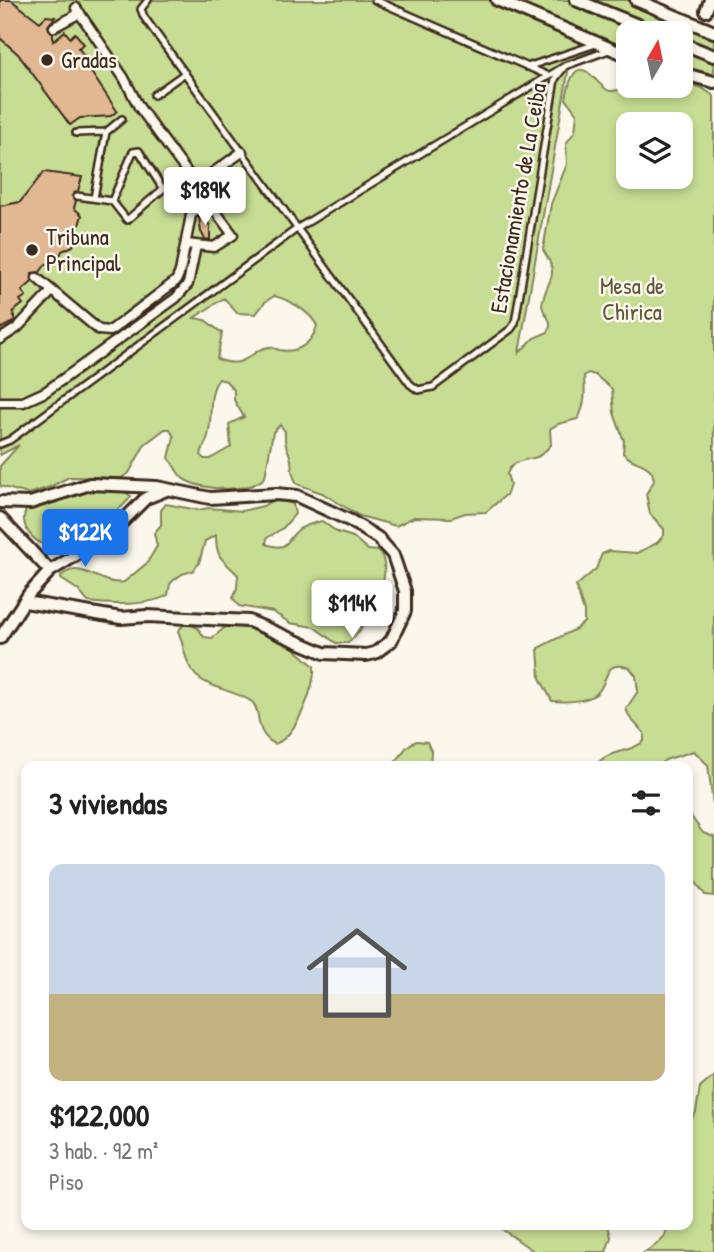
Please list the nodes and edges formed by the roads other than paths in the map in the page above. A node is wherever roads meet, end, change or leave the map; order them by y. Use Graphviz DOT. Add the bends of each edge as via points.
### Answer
graph roads {
  1 [pos="148,0"];
  2 [pos="376,0"];
  3 [pos="497,0"];
  4 [pos="576,0"];
  5 [pos="636,0"];
  6 [pos="710,0"];
  7 [pos="706,11"];
  8 [pos="628,21"];
  9 [pos="54,27"];
  10 [pos="714,32"];
  11 [pos="599,43"];
  12 [pos="693,48"];
  13 [pos="612,49"];
  14 [pos="616,51"];
  15 [pos="714,56"];
  16 [pos="565,66"];
  17 [pos="527,67"];
  18 [pos="185,73"];
  19 [pos="548,76"];
  20 [pos="693,76"];
  21 [pos="555,79"];
  22 [pos="714,82"];
  23 [pos="154,95"];
  24 [pos="122,119"];
  25 [pos="106,132"];
  26 [pos="76,133"];
  27 [pos="242,152"];
  28 [pos="197,184"];
  29 [pos="77,196"];
  30 [pos="94,198"];
  31 [pos="209,200"];
  32 [pos="112,201"];
  33 [pos="298,228"];
  34 [pos="186,244"];
  35 [pos="196,246"];
  36 [pos="37,278"];
  37 [pos="52,291"];
  38 [pos="0,339"];
  39 [pos="0,402"];
  40 [pos="0,444"];
  41 [pos="166,490"];
  42 [pos="0,502"];
  43 [pos="0,518"];
  44 [pos="50,571"];
  45 [pos="25,601"];
  46 [pos="0,638"];
  1 -- 18 [label="lane, Estacionamiento de La Ceiba" via="141,12"];
  2 -- 17 [label="lane"];
  3 -- 11 [label="street"];
  4 -- 8 [label="street"];
  5 -- 10 [label="street"];
  6 -- 7 [label="street"];
  9 -- 28 [label="street" via="78,11 97,33 139,107"];
  11 -- 13 [label="street"];
  11 -- 17 [label="lane, Estacionamiento de La Ceiba"];
  12 -- 15 [label="street"];
  13 -- 14 [label="street"];
  13 -- 16 [label="lane, Estacionamiento de La Ceiba"];
  16 -- 19 [label="lane, Estacionamiento de La Ceiba"];
  16 -- 21 [label="lane, Estacionamiento de La Ceiba"];
  17 -- 19 [label="lane"];
  18 -- 23 [label="lane"];
  18 -- 27 [label="lane, Estacionamiento de La Ceiba"];
  19 -- 21 [label="lane"];
  19 -- 33 [label="lane, Estacionamiento de La Ceiba"];
  20 -- 22 [label="street"];
  21 -- 33 [label="lane, Estacionamiento de La Ceiba" via="515,323 433,387 418,390 410,384"];
  24 -- 25 [label="lane"];
  25 -- 26 [label="lane"];
  25 -- 30 [label="lane"];
  27 -- 28 [label="street"];
  27 -- 33 [label="lane, Estacionamiento de La Ceiba"];
  28 -- 31 [label="street"];
  29 -- 30 [label="lane"];
  30 -- 32 [label="lane"];
  31 -- 34 [label="street" via="191,215"];
  31 -- 35 [label="street" via="233,235 214,247"];
  32 -- 32 [label="lane" via="133,152 139,151 162,192 127,220"];
  33 -- 40 [label="lane, Estacionamiento de La Ceiba"];
  34 -- 35 [label="street"];
  34 -- 37 [label="street" via="176,281 110,331 95,327"];
  35 -- 39 [label="street" via="188,284 176,298 45,392 23,402"];
  36 -- 37 [label="street"];
  37 -- 38 [label="street"];
  41 -- 42 [label="street" via="82,485 30,503"];
  41 -- 44 [label="street" via="146,498 108,535"];
  41 -- 45 [label="street" via="210,498 298,496 378,538 393,555 405,591 405,611 391,641 375,653 334,655 249,621 121,618"];
  43 -- 44 [label="street"];
  44 -- 45 [label="street"];
  45 -- 46 [label="street"];
}
